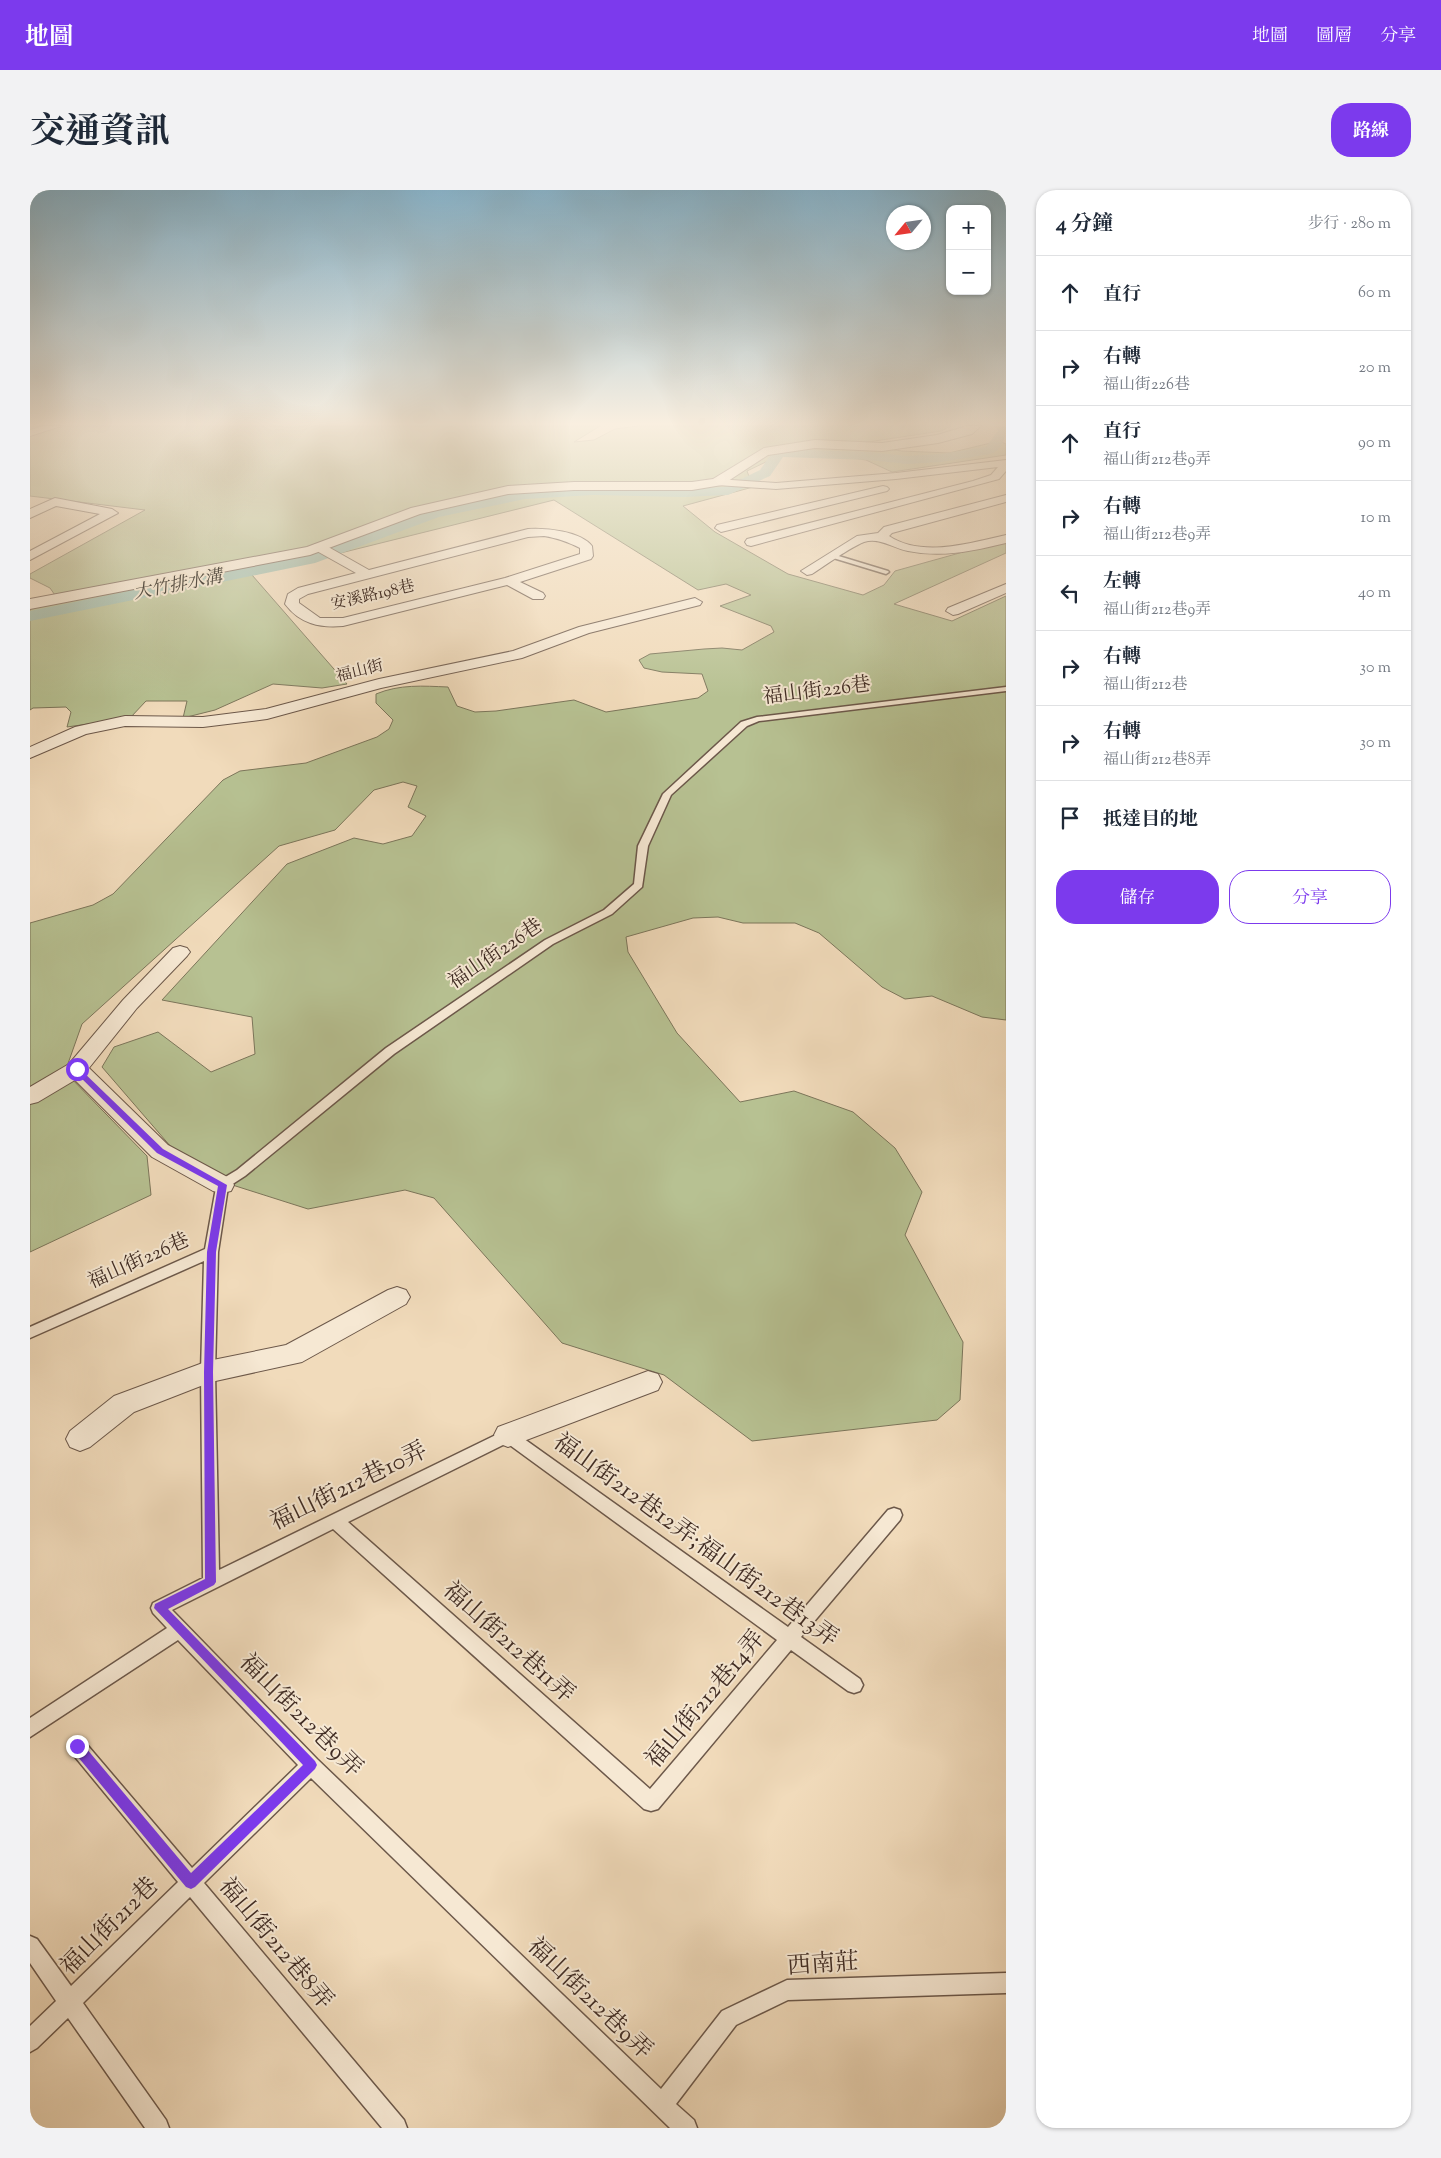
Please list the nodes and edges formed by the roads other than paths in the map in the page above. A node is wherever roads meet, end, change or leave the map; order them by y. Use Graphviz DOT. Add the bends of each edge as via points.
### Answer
graph roads {
  1 [pos="104,516"];
  2 [pos="403,516"];
  3 [pos="769,516"];
  4 [pos="849,516"];
  5 [pos="938,516"];
  6 [pos="721,528"];
  7 [pos="882,536"];
  8 [pos="1006,539"];
  9 [pos="751,542"];
  10 [pos="326,550"];
  11 [pos="30,556"];
  12 [pos="832,556"];
  13 [pos="806,571"];
  14 [pos="886,572"];
  15 [pos="369,575"];
  16 [pos="510,581"];
  17 [pos="1006,588"];
  18 [pos="538,596"];
  19 [pos="695,602"];
  20 [pos="30,604"];
  21 [pos="953,611"];
  22 [pos="1006,689"];
  23 [pos="30,753"];
  24 [pos="180,952"];
  25 [pos="77,1069"];
  26 [pos="30,1097"];
  27 [pos="222,1185"];
  28 [pos="211,1252"];
  29 [pos="398,1297"];
  30 [pos="30,1333"];
  31 [pos="208,1372"];
  32 [pos="648,1382"];
  33 [pos="508,1435"];
  34 [pos="80,1439"];
  35 [pos="894,1514"];
  36 [pos="334,1520"];
  37 [pos="211,1582"];
  38 [pos="180,1630"];
  39 [pos="789,1638"];
  40 [pos="854,1685"];
  41 [pos="30,1728"];
  42 [pos="77,1746"];
  43 [pos="311,1765"];
  44 [pos="651,1802"];
  45 [pos="191,1882"];
  46 [pos="30,1946"];
  47 [pos="1006,1983"];
  48 [pos="70,2002"];
  49 [pos="30,2041"];
  50 [pos="662,2105"];
  51 [pos="158,2128"];
  52 [pos="396,2128"];
  53 [pos="686,2128"];
  1 -- 11 [label="street"];
  2 -- 10 [label="street"];
  3 -- 6 [label="street"];
  4 -- 9 [label="street"];
  5 -- 7 [label="street" via="888,530"];
  7 -- 8 [label="street" via="897,545 933,551 953,551"];
  7 -- 12 [label="street" via="861,539"];
  10 -- 15 [label="street"];
  10 -- 20 [label="street"];
  12 -- 13 [label="street"];
  12 -- 14 [label="lane"];
  15 -- 16 [label="street, 安溪路198巷" via="528,533 563,535 586,546 587,556"];
  15 -- 16 [label="street, 安溪路198巷" via="303,591 293,597 292,604 308,619 323,624 343,622"];
  16 -- 18 [label="street"];
  17 -- 21 [label="street"];
  19 -- 23 [label="street, 福山街" via="584,630 517,655 379,684 267,714 203,722 125,721 81,730"];
  22 -- 27 [label="lane, 福山街226巷" via="757,719 744,724 667,794 643,846 639,885 608,912 549,942 390,1050 241,1173"];
  24 -- 25 [label="street" via="130,1004"];
  25 -- 26 [label="street"];
  25 -- 27 [label="street" via="160,1151"];
  27 -- 28 [label="lane, 福山街226巷"];
  28 -- 30 [label="lane, 福山街226巷"];
  28 -- 31 [label="lane"];
  29 -- 31 [label="street" via="292,1354"];
  31 -- 34 [label="street" via="124,1404"];
  31 -- 37 [label="lane"];
  32 -- 33 [label="street"];
  33 -- 36 [label="lane, 福山街212巷10弄"];
  33 -- 39 [label="lane, 福山街212巷12弄;福山街212巷13弄"];
  35 -- 39 [label="lane, 福山街212巷14弄"];
  36 -- 37 [label="lane, 福山街212巷10弄"];
  36 -- 44 [label="lane, 福山街212巷11弄"];
  37 -- 38 [label="lane, 福山街212巷9弄" via="159,1608"];
  38 -- 41 [label="lane"];
  38 -- 43 [label="lane, 福山街212巷9弄"];
  39 -- 40 [label="lane, 福山街212巷12弄;福山街212巷13弄"];
  39 -- 44 [label="lane, 福山街212巷14弄"];
  42 -- 45 [label="lane, 福山街212巷8弄"];
  43 -- 45 [label="lane, 福山街212巷"];
  43 -- 50 [label="lane, 福山街212巷9弄"];
  45 -- 48 [label="lane, 福山街212巷"];
  45 -- 52 [label="lane, 福山街212巷8弄"];
  46 -- 48 [label="lane"];
  47 -- 50 [label="lane, 西南莊" via="787,1990 729,2018"];
  48 -- 49 [label="lane, 福山街212巷"];
  48 -- 51 [label="lane"];
  50 -- 53 [label="lane, 福山街212巷9弄"];
}
